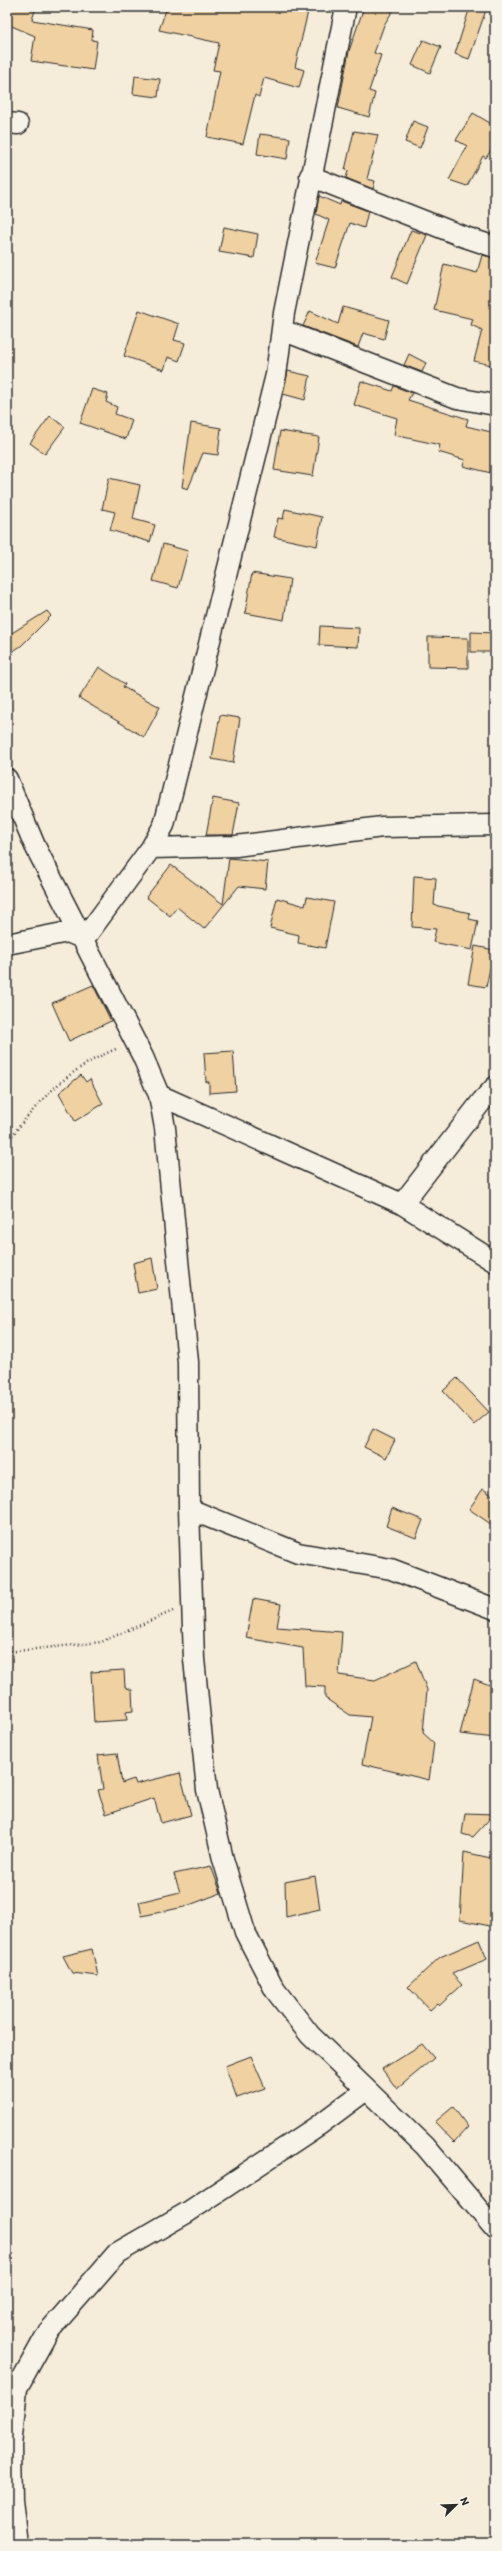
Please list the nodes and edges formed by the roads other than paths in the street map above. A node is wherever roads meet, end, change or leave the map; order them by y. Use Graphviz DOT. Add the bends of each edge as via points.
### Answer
graph roads {
  1 [pos="346,7"];
  2 [pos="310,176"];
  3 [pos="495,247"];
  4 [pos="282,330"];
  5 [pos="495,405"];
  6 [pos="7,779"];
  7 [pos="495,825"];
  8 [pos="151,848"];
  9 [pos="84,939"];
  10 [pos="7,944"];
  11 [pos="495,1087"];
  12 [pos="159,1095"];
  13 [pos="402,1204"];
  14 [pos="495,1262"];
  15 [pos="189,1509"];
  16 [pos="495,1609"];
  17 [pos="366,2090"];
  18 [pos="495,2229"];
  19 [pos="17,2544"];
  1 -- 2 [label="street"];
  2 -- 3 [label="street"];
  2 -- 4 [label="street"];
  4 -- 5 [label="street" via="457,398"];
  4 -- 8 [label="street" via="276,375 164,825"];
  6 -- 9 [label="street" via="34,846"];
  7 -- 8 [label="street" via="382,827 236,846"];
  8 -- 9 [label="street"];
  9 -- 10 [label="street" via="68,932"];
  9 -- 12 [label="street"];
  11 -- 13 [label="street"];
  12 -- 13 [label="street"];
  12 -- 15 [label="street" via="165,1128 188,1362"];
  13 -- 14 [label="street"];
  15 -- 16 [label="street" via="298,1553 391,1569"];
  15 -- 17 [label="street" via="194,1659 207,1790 223,1859 245,1932 275,1990 310,2035"];
  17 -- 18 [label="street" via="425,2146"];
  17 -- 19 [label="street" via="319,2125 188,2212 117,2253 48,2332 17,2388 10,2446"];
}
